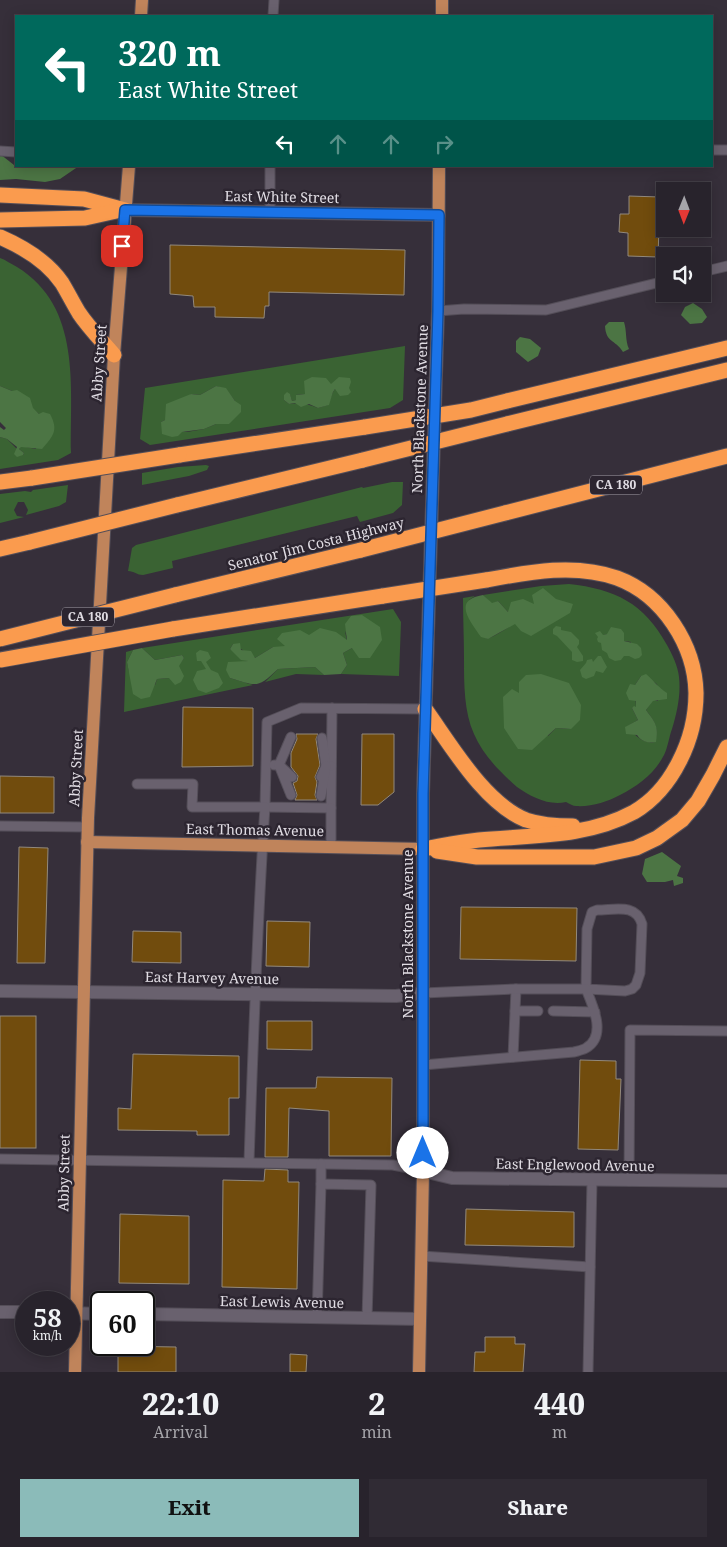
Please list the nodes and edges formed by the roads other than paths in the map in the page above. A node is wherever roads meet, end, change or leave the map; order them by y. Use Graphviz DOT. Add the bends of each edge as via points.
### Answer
graph roads {
  1 [pos="142,0"];
  2 [pos="274,0"];
  3 [pos="442,0"];
  4 [pos="141,15"];
  5 [pos="273,15"];
  6 [pos="442,15"];
  7 [pos="713,150"];
  8 [pos="727,150"];
  9 [pos="0,151"];
  10 [pos="15,152"];
  11 [pos="129,167"];
  12 [pos="270,167"];
  13 [pos="439,167"];
  14 [pos="0,195"];
  15 [pos="125,210"];
  16 [pos="270,212"];
  17 [pos="439,215"];
  18 [pos="0,220"];
  19 [pos="0,237"];
  20 [pos="727,266"];
  21 [pos="711,270"];
  22 [pos="656,283"];
  23 [pos="438,311"];
  24 [pos="727,348"];
  25 [pos="114,355"];
  26 [pos="727,370"];
  27 [pos="727,456"];
  28 [pos="0,482"];
  29 [pos="0,549"];
  30 [pos="0,639"];
  31 [pos="0,660"];
  32 [pos="332,708"];
  33 [pos="425,709"];
  34 [pos="291,738"];
  35 [pos="322,738"];
  36 [pos="727,747"];
  37 [pos="291,753"];
  38 [pos="322,754"];
  39 [pos="266,765"];
  40 [pos="279,765"];
  41 [pos="329,766"];
  42 [pos="292,777"];
  43 [pos="321,777"];
  44 [pos="137,784"];
  45 [pos="291,795"];
  46 [pos="321,796"];
  47 [pos="265,807"];
  48 [pos="331,808"];
  49 [pos="609,823"];
  50 [pos="0,826"];
  51 [pos="88,827"];
  52 [pos="88,842"];
  53 [pos="263,846"];
  54 [pos="331,847"];
  55 [pos="423,849"];
  56 [pos="516,989"];
  57 [pos="586,989"];
  58 [pos="0,991"];
  59 [pos="84,992"];
  60 [pos="424,993"];
  61 [pos="254,994"];
  62 [pos="515,1011"];
  63 [pos="538,1011"];
  64 [pos="553,1011"];
  65 [pos="594,1012"];
  66 [pos="727,1032"];
  67 [pos="513,1057"];
  68 [pos="423,1065"];
  69 [pos="0,1159"];
  70 [pos="80,1160"];
  71 [pos="249,1162"];
  72 [pos="321,1164"];
  73 [pos="423,1171"];
  74 [pos="592,1180"];
  75 [pos="628,1181"];
  76 [pos="727,1181"];
  77 [pos="321,1184"];
  78 [pos="421,1256"];
  79 [pos="590,1267"];
  80 [pos="73,1291"];
  81 [pos="0,1312"];
  82 [pos="15,1312"];
  83 [pos="155,1314"];
  84 [pos="317,1318"];
  85 [pos="368,1319"];
  86 [pos="420,1320"];
  87 [pos="74,1356"];
  88 [pos="75,1372"];
  89 [pos="419,1372"];
  90 [pos="588,1372"];
  1 -- 4 [label="main road"];
  2 -- 5 [label="lane"];
  3 -- 6 [label="main road"];
  7 -- 8 [label="lane"];
  9 -- 10 [label="lane"];
  11 -- 15 [label="main road, Abby Street"];
  12 -- 16 [label="lane"];
  13 -- 17 [label="main road, North Blackstone Avenue"];
  14 -- 15 [label="highway" via="84,199"];
  15 -- 16 [label="main road, East White Street"];
  15 -- 18 [label="highway" via="85,218"];
  15 -- 25 [label="main road, Abby Street"];
  16 -- 17 [label="main road, East White Street"];
  17 -- 23 [label="main road, North Blackstone Avenue"];
  19 -- 25 [label="highway" via="18,245 50,269 80,314"];
  20 -- 21 [label="lane"];
  22 -- 23 [label="lane" via="546,310"];
  23 -- 33 [label="main road, North Blackstone Avenue"];
  24 -- 28 [label="highway, bridge" via="471,410"];
  25 -- 51 [label="main road, Abby Street"];
  26 -- 29 [label="highway, bridge"];
  27 -- 30 [label="highway, Senator Jim Costa Highway / CA 180, bridge"];
  31 -- 49 [label="highway, bridge" via="174,629 552,570 593,572 617,578 637,588 667,615 688,653 696,692 689,741 674,772 636,811"];
  32 -- 33 [label="lane"];
  32 -- 39 [label="lane" via="301,708 267,722"];
  32 -- 41 [label="lane"];
  33 -- 49 [label="highway" via="477,781 508,809 543,824 580,826"];
  33 -- 55 [label="main road, North Blackstone Avenue"];
  34 -- 40 [label="lane"];
  35 -- 41 [label="lane"];
  36 -- 55 [label="highway" via="698,801 682,820 636,848 594,857 477,857"];
  37 -- 40 [label="lane"];
  38 -- 41 [label="lane"];
  39 -- 40 [label="lane"];
  39 -- 47 [label="lane"];
  40 -- 42 [label="lane"];
  40 -- 45 [label="lane"];
  41 -- 43 [label="lane"];
  41 -- 46 [label="lane"];
  41 -- 48 [label="lane"];
  44 -- 47 [label="lane" via="193,784 192,807"];
  47 -- 48 [label="lane"];
  47 -- 53 [label="lane"];
  48 -- 54 [label="lane"];
  49 -- 55 [label="highway" via="556,835 477,840"];
  50 -- 51 [label="lane"];
  51 -- 52 [label="main road, Abby Street"];
  52 -- 53 [label="main road, East Thomas Avenue"];
  52 -- 59 [label="main road, Abby Street"];
  53 -- 54 [label="main road, East Thomas Avenue"];
  53 -- 61 [label="lane"];
  54 -- 55 [label="main road, East Thomas Avenue"];
  55 -- 60 [label="main road, North Blackstone Avenue"];
  56 -- 57 [label="lane"];
  56 -- 60 [label="lane"];
  56 -- 62 [label="lane"];
  57 -- 57 [label="lane" via="587,929 592,912 636,912 642,924 640,972 636,985 625,991"];
  57 -- 65 [label="lane"];
  58 -- 59 [label="street, East Harvey Avenue"];
  59 -- 61 [label="street, East Harvey Avenue"];
  59 -- 70 [label="main road, Abby Street"];
  60 -- 61 [label="street, East Harvey Avenue" via="396,996"];
  60 -- 68 [label="main road, North Blackstone Avenue"];
  61 -- 71 [label="lane"];
  62 -- 63 [label="lane"];
  62 -- 67 [label="lane"];
  64 -- 65 [label="lane"];
  65 -- 67 [label="lane" via="595,1038 586,1048 574,1052"];
  66 -- 75 [label="lane" via="630,1030"];
  67 -- 68 [label="lane"];
  68 -- 73 [label="main road, North Blackstone Avenue"];
  69 -- 70 [label="lane"];
  70 -- 71 [label="lane"];
  70 -- 80 [label="main road, Abby Street"];
  71 -- 72 [label="lane"];
  72 -- 73 [label="lane" via="394,1165"];
  72 -- 77 [label="lane"];
  73 -- 74 [label="street, East Englewood Avenue" via="452,1178"];
  73 -- 78 [label="main road, North Blackstone Avenue"];
  74 -- 75 [label="street, East Englewood Avenue"];
  74 -- 79 [label="lane"];
  75 -- 76 [label="street, East Englewood Avenue"];
  77 -- 84 [label="lane"];
  77 -- 85 [label="lane" via="371,1185"];
  78 -- 79 [label="lane"];
  78 -- 86 [label="main road, North Blackstone Avenue"];
  79 -- 90 [label="lane"];
  81 -- 82 [label="street"];
  83 -- 84 [label="street, East Lewis Avenue"];
  84 -- 85 [label="street, East Lewis Avenue"];
  85 -- 86 [label="street, East Lewis Avenue"];
  86 -- 89 [label="main road, North Blackstone Avenue"];
  87 -- 88 [label="main road, Abby Street"];
}
